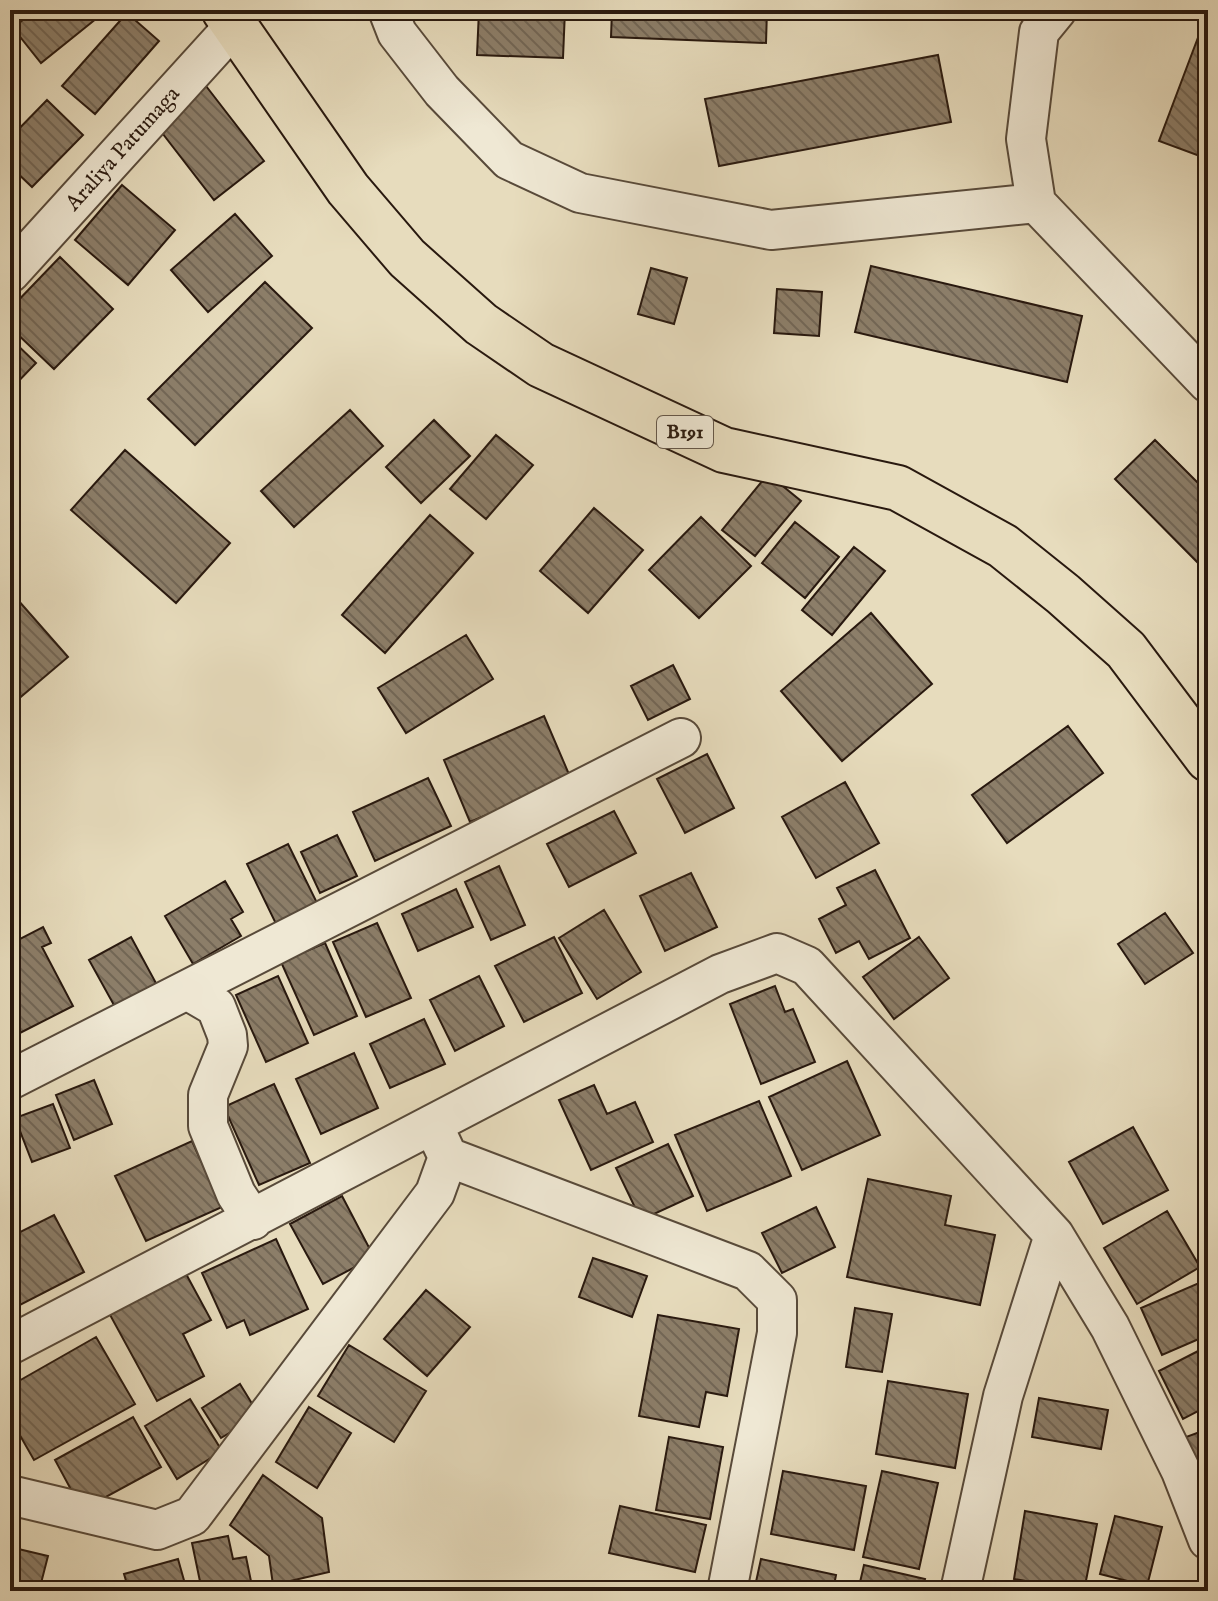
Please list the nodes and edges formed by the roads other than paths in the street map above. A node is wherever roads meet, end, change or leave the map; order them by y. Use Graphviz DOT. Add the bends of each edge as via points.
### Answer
graph roads {
  1 [pos="388,10"];
  2 [pos="1057,10"];
  3 [pos="230,17"];
  4 [pos="1036,203"];
  5 [pos="10,273"];
  6 [pos="1208,383"];
  7 [pos="681,738"];
  8 [pos="1208,759"];
  9 [pos="187,990"];
  10 [pos="10,1080"];
  11 [pos="441,1141"];
  12 [pos="253,1220"];
  13 [pos="1054,1235"];
  14 [pos="10,1345"];
  15 [pos="10,1495"];
  16 [pos="1208,1540"];
  17 [pos="727,1591"];
  18 [pos="960,1591"];
  1 -- 4 [label="street" via="397,33 442,91 509,160 580,193 771,230"];
  2 -- 4 [label="street" via="1039,32 1026,139"];
  3 -- 5 [label="street, Araliya Patumaga"];
  3 -- 8 [label="main road, B191" via="348,189 407,258 481,324 541,365 724,450 898,488 1003,546 1126,650"];
  4 -- 6 [label="street"];
  7 -- 9 [label="street"];
  9 -- 10 [label="street"];
  9 -- 12 [label="street" via="216,1007 227,1035 228,1046 208,1095 208,1126 236,1194"];
  11 -- 12 [label="street"];
  11 -- 13 [label="street" via="720,974 777,953 807,966"];
  11 -- 15 [label="street" via="435,1193 192,1516 157,1530"];
  11 -- 17 [label="street" via="748,1271 777,1300 777,1333"];
  12 -- 14 [label="street"];
  13 -- 16 [label="street" via="1110,1327 1181,1471"];
  13 -- 18 [label="street" via="1003,1396"];
}
